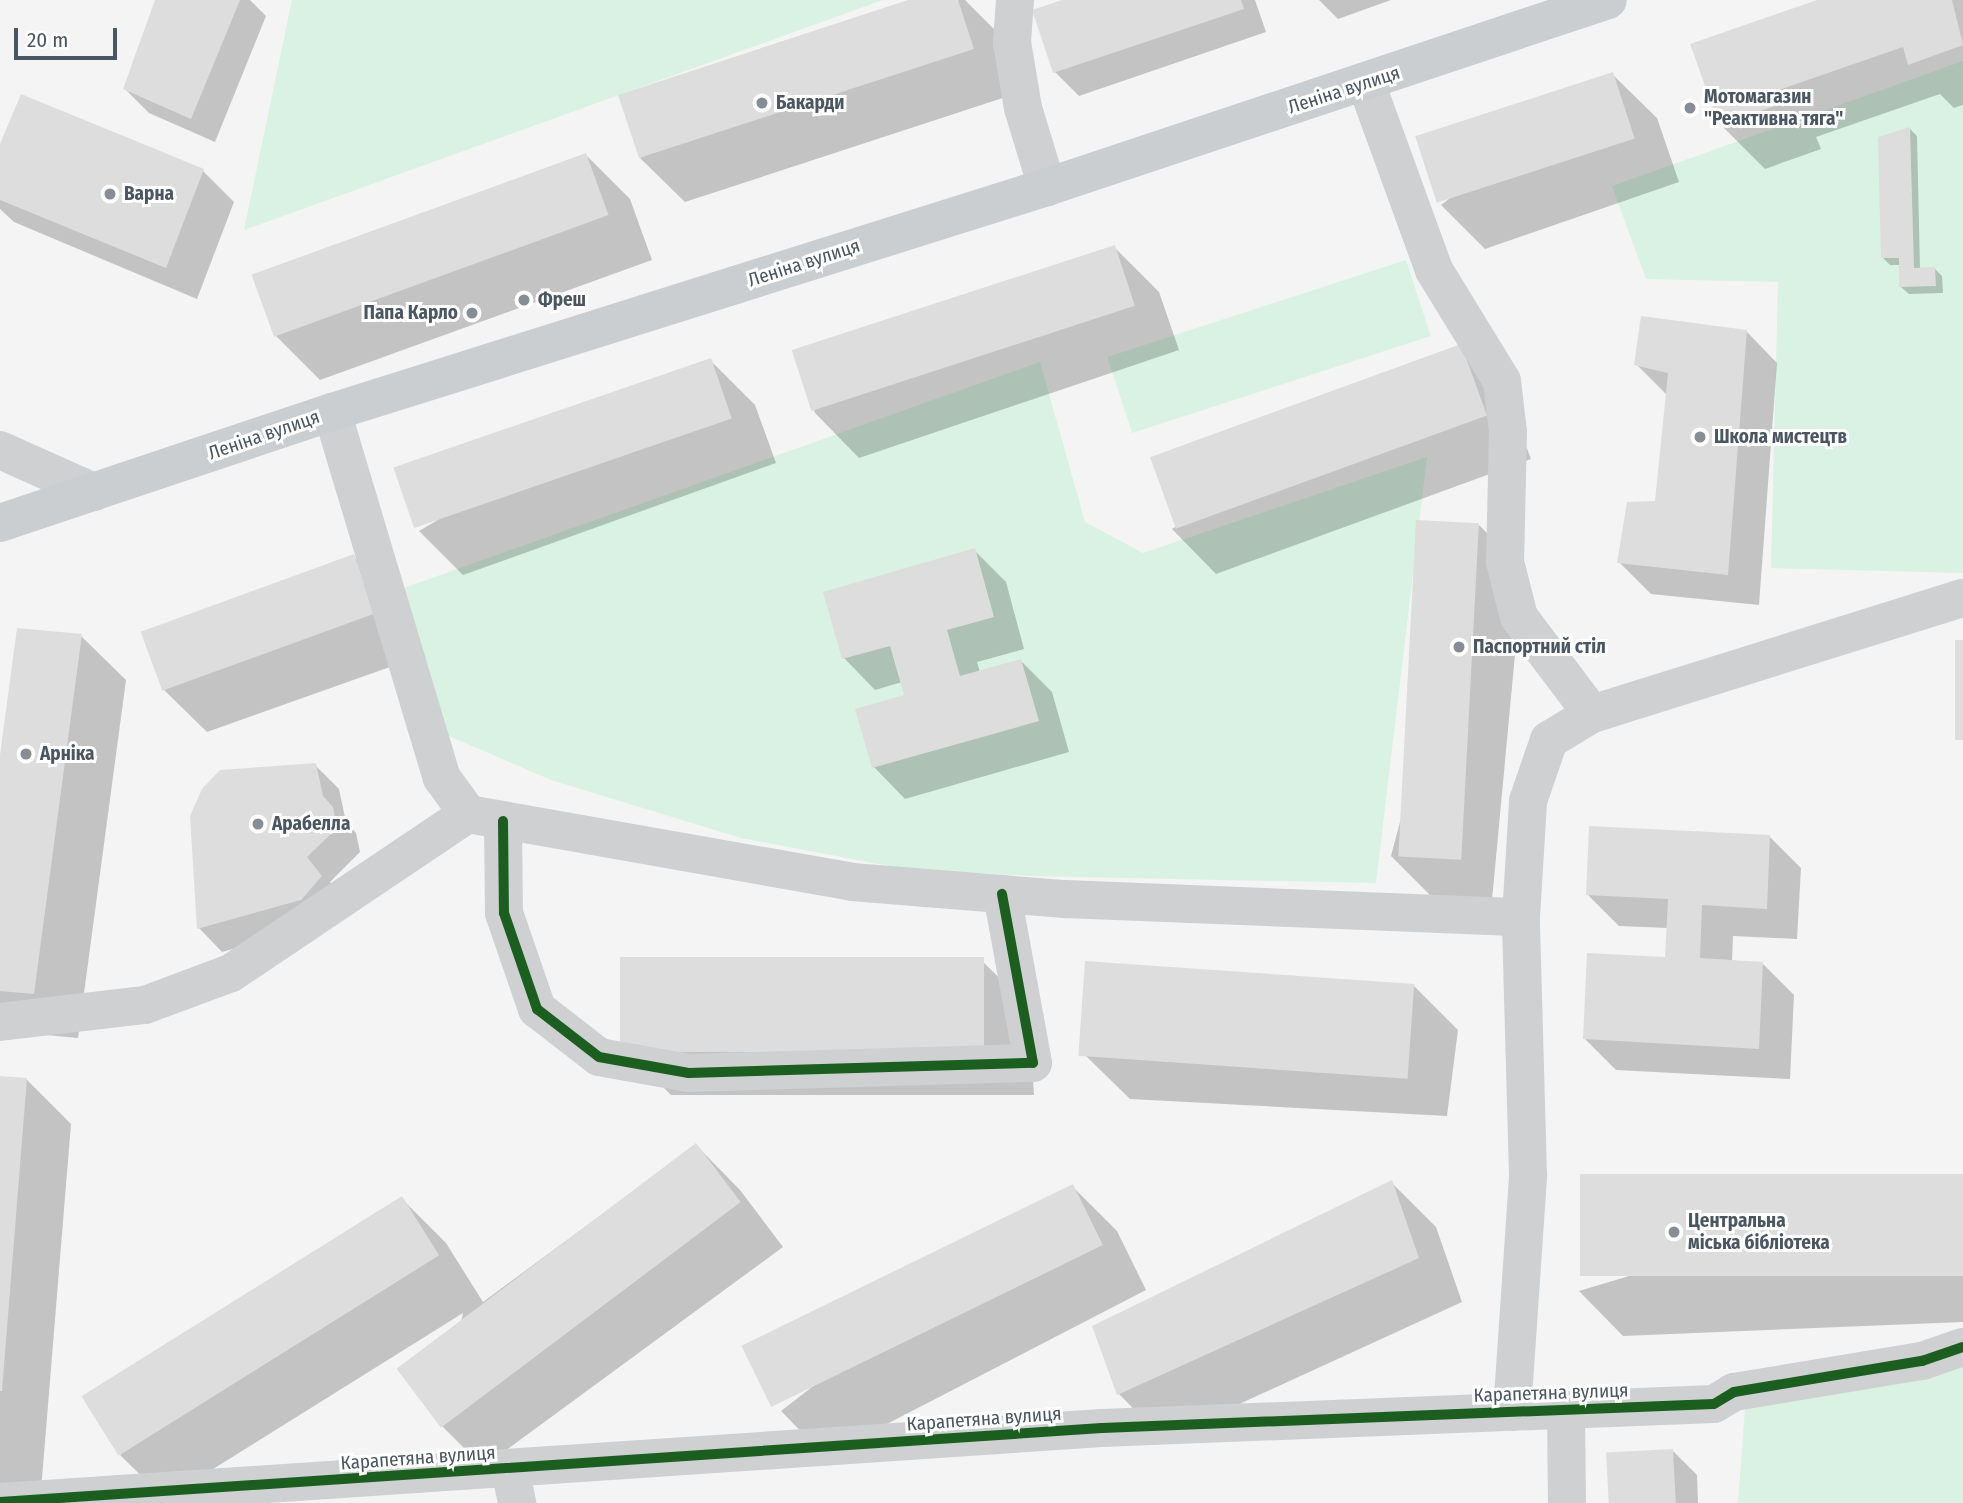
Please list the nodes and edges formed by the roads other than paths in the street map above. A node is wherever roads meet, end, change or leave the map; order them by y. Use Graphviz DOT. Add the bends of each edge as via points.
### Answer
graph roads {
  1 [pos="1015,0"];
  2 [pos="1608,0"];
  3 [pos="1366,83"];
  4 [pos="1047,187"];
  5 [pos="331,412"];
  6 [pos="0,450"];
  7 [pos="94,492"];
  8 [pos="0,523"];
  9 [pos="1963,598"];
  10 [pos="1592,714"];
  11 [pos="485,818"];
  12 [pos="1002,894"];
  13 [pos="1521,917"];
  14 [pos="0,1022"];
  15 [pos="1963,1347"];
  16 [pos="1566,1410"];
  17 [pos="1512,1412"];
  18 [pos="513,1486"];
  19 [pos="0,1502"];
  20 [pos="1567,1503"];
  1 -- 4 [label="street" via="1012,41 1021,94"];
  2 -- 3 [label="main road, Леніна вулиця"];
  3 -- 4 [label="main road, Леніна вулиця"];
  3 -- 10 [label="street" via="1434,270 1502,381 1508,432 1505,562 1519,617"];
  4 -- 5 [label="main road, Леніна вулиця"];
  5 -- 7 [label="main road, Леніна вулиця"];
  5 -- 11 [label="street" via="442,778"];
  6 -- 7 [label="street"];
  7 -- 8 [label="main road, Леніна вулиця"];
  9 -- 10 [label="street"];
  10 -- 13 [label="street" via="1549,740 1528,801"];
  11 -- 12 [label="street" via="852,882"];
  11 -- 12 [label="street" via="504,913 537,1009 599,1057 689,1073 1033,1063"];
  11 -- 14 [label="street" via="231,973 145,1005"];
  12 -- 13 [label="street"];
  13 -- 17 [label="street" via="1528,1175"];
  15 -- 16 [label="street, Карапетяна вулиця" via="1922,1361 1734,1392 1714,1404"];
  16 -- 17 [label="street, Карапетяна вулиця"];
  16 -- 20 [label="street"];
  17 -- 18 [label="street, Карапетяна вулиця" via="1102,1428"];
  18 -- 19 [label="street, Карапетяна вулиця"];
}
